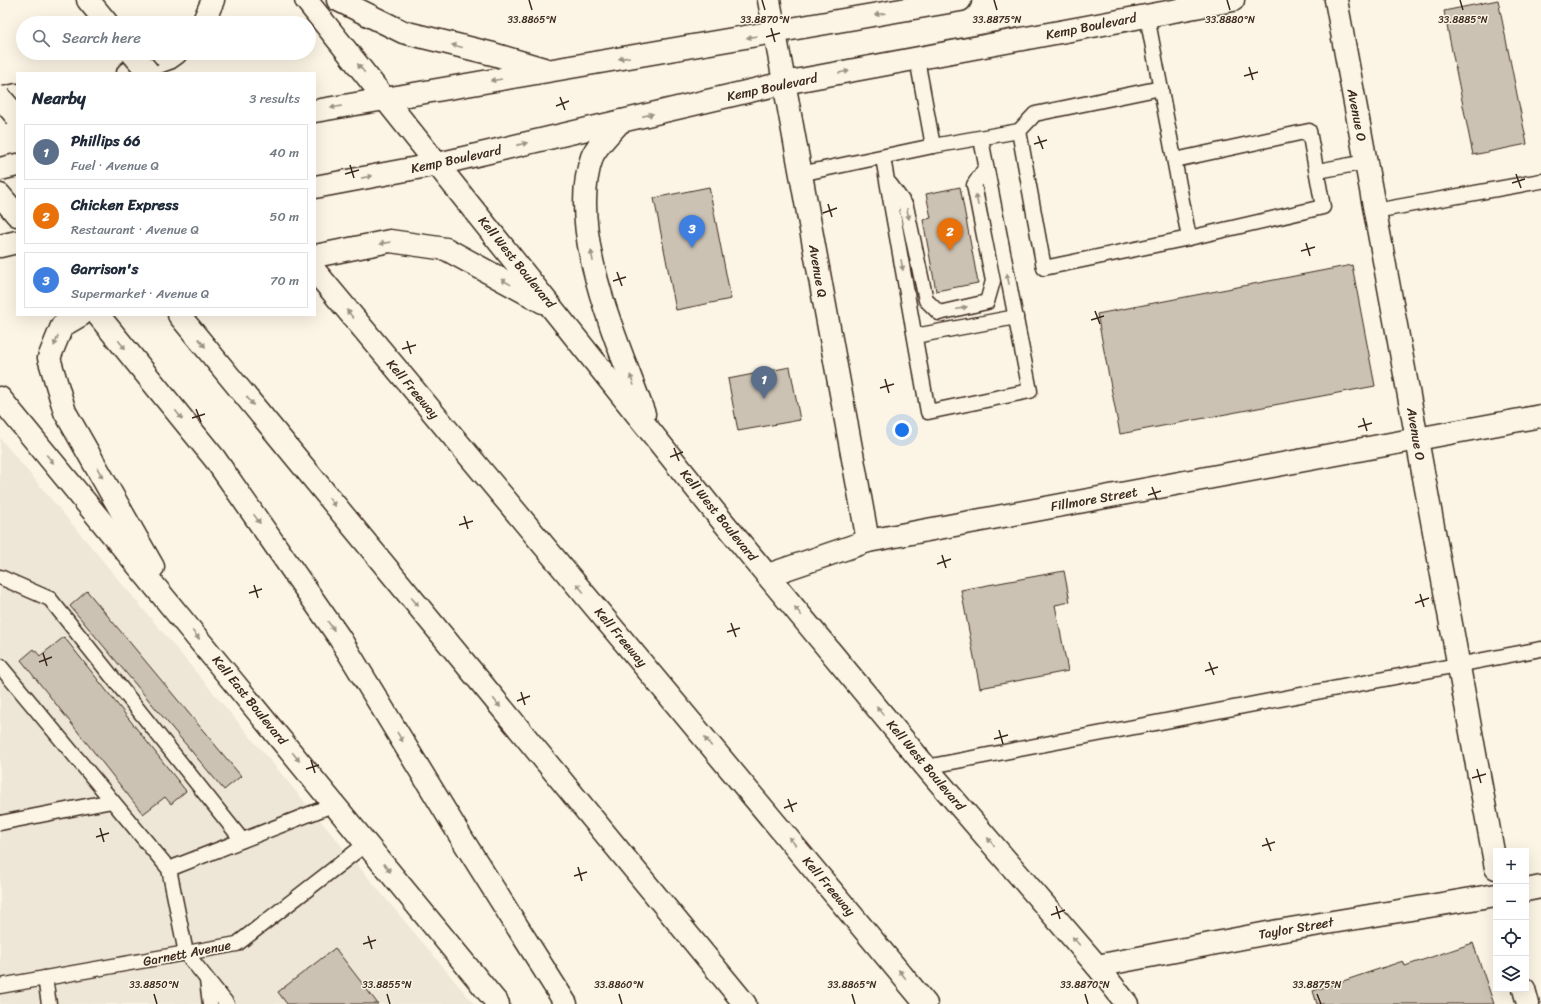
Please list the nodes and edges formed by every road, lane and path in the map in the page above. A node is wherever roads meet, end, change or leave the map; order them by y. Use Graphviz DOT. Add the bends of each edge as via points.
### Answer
graph roads {
  1 [pos="88,0"];
  2 [pos="213,0"];
  3 [pos="306,0"];
  4 [pos="338,0"];
  5 [pos="768,0"];
  6 [pos="960,0"];
  7 [pos="1232,0"];
  8 [pos="1336,0"];
  9 [pos="101,16"];
  10 [pos="206,16"];
  11 [pos="1147,16"];
  12 [pos="775,33"];
  13 [pos="918,59"];
  14 [pos="138,60"];
  15 [pos="164,60"];
  16 [pos="549,71"];
  17 [pos="131,72"];
  18 [pos="148,72"];
  19 [pos="784,83"];
  20 [pos="1161,88"];
  21 [pos="16,95"];
  22 [pos="0,98"];
  23 [pos="385,98"];
  24 [pos="316,111"];
  25 [pos="16,116"];
  26 [pos="621,121"];
  27 [pos="1019,131"];
  28 [pos="981,138"];
  29 [pos="933,146"];
  30 [pos="883,158"];
  31 [pos="1175,160"];
  32 [pos="1366,162"];
  33 [pos="438,164"];
  34 [pos="16,166"];
  35 [pos="986,167"];
  36 [pos="0,169"];
  37 [pos="1318,171"];
  38 [pos="800,174"];
  39 [pos="1541,181"];
  40 [pos="888,182"];
  41 [pos="316,187"];
  42 [pos="0,194"];
  43 [pos="1375,211"];
  44 [pos="16,215"];
  45 [pos="1189,238"];
  46 [pos="16,242"];
  47 [pos="0,246"];
  48 [pos="316,256"];
  49 [pos="316,272"];
  50 [pos="552,307"];
  51 [pos="79,316"];
  52 [pos="99,316"];
  53 [pos="180,316"];
  54 [pos="1016,317"];
  55 [pos="914,336"];
  56 [pos="0,398"];
  57 [pos="0,406"];
  58 [pos="1541,416"];
  59 [pos="26,429"];
  60 [pos="650,430"];
  61 [pos="1417,439"];
  62 [pos="868,541"];
  63 [pos="768,575"];
  64 [pos="0,577"];
  65 [pos="180,616"];
  66 [pos="1541,649"];
  67 [pos="1459,664"];
  68 [pos="0,666"];
  69 [pos="926,767"];
  70 [pos="112,801"];
  71 [pos="334,804"];
  72 [pos="0,823"];
  73 [pos="242,840"];
  74 [pos="367,843"];
  75 [pos="1493,851"];
  76 [pos="168,869"];
  77 [pos="1541,887"];
  78 [pos="1529,889"];
  79 [pos="1493,895"];
  80 [pos="186,953"];
  81 [pos="1097,966"];
  82 [pos="45,978"];
  83 [pos="207,979"];
  84 [pos="0,986"];
  85 [pos="1525,992"];
  86 [pos="49,1004"];
  87 [pos="210,1004"];
  88 [pos="226,1004"];
  89 [pos="498,1004"];
  90 [pos="566,1004"];
  91 [pos="745,1004"];
  92 [pos="926,1004"];
  93 [pos="1127,1004"];
  94 [pos="1528,1004"];
  1 -- 9 [label="main road"];
  2 -- 10 [label="main road"];
  23 -- 3 [label="main road, Kell West Boulevard, one-way"];
  16 -- 4 [label="main road, one-way" via="404,32"];
  5 -- 12 [label="main road, Avenue Q"];
  6 -- 12 [label="main road, one-way"];
  7 -- 11 [label="main road, Kemp Boulevard"];
  8 -- 32 [label="main road, Avenue O"];
  11 -- 13 [label="main road, Kemp Boulevard"];
  11 -- 20 [label="lane"];
  12 -- 16 [label="main road, one-way"];
  12 -- 19 [label="main road, Avenue Q"];
  19 -- 13 [label="main road, Kemp Boulevard, one-way"];
  13 -- 29 [label="lane"];
  14 -- 18 [label="main road, bridge"];
  15 -- 17 [label="main road"];
  16 -- 23 [label="main road, one-way"];
  26 -- 19 [label="main road, Kemp Boulevard, one-way"];
  19 -- 38 [label="main road, Avenue Q"];
  20 -- 27 [label="lane" via="1035,114"];
  20 -- 31 [label="lane"];
  21 -- 22 [label="main road"];
  22 -- 25 [label="main road, bridge"];
  23 -- 24 [label="main road, one-way"];
  23 -- 33 [label="main road, Kell West Boulevard"];
  33 -- 26 [label="main road, Kemp Boulevard, one-way"];
  60 -- 26 [label="main road, one-way" via="598,285 585,220 585,187 593,155"];
  27 -- 28 [label="lane"];
  27 -- 45 [label="lane" via="1044,268"];
  28 -- 29 [label="lane"];
  28 -- 35 [label="lane"];
  29 -- 30 [label="lane"];
  30 -- 38 [label="lane"];
  30 -- 40 [label="lane"];
  31 -- 37 [label="lane" via="1309,131"];
  31 -- 45 [label="lane"];
  32 -- 37 [label="lane"];
  32 -- 43 [label="main road, Avenue O"];
  41 -- 33 [label="main road, Kemp Boulevard, one-way"];
  33 -- 50 [label="main road, Kell West Boulevard"];
  34 -- 36 [label="main road"];
  40 -- 35 [label="lane, one-way" via="906,206 926,300 939,313 987,302 993,281 974,186"];
  54 -- 35 [label="lane, one-way"];
  37 -- 45 [label="lane" via="1323,208"];
  38 -- 62 [label="main road, Avenue Q"];
  39 -- 43 [label="lane"];
  40 -- 55 [label="lane, one-way"];
  42 -- 44 [label="main road"];
  43 -- 61 [label="main road, Avenue O"];
  46 -- 47 [label="main road"];
  50 -- 48 [label="main road, one-way" via="446,249 390,241"];
  92 -- 49 [label="main road, Kell Freeway, one-way"];
  50 -- 60 [label="main road, Kell West Boulevard"];
  51 -- 65 [label="main road, one-way" via="62,326 49,358 65,412"];
  52 -- 90 [label="main road, one-way" via="215,459 339,638"];
  53 -- 91 [label="main road, one-way"];
  54 -- 55 [label="lane"];
  54 -- 55 [label="lane" via="1030,391 928,412"];
  56 -- 59 [label="main road, Kell East Boulevard"];
  57 -- 59 [label="main road"];
  58 -- 61 [label="main road, Fillmore Street"];
  59 -- 65 [label="main road, Kell East Boulevard, one-way"];
  60 -- 63 [label="main road, Kell West Boulevard"];
  61 -- 62 [label="main road, Fillmore Street"];
  61 -- 67 [label="main road, Avenue O"];
  62 -- 63 [label="main road, Fillmore Street"];
  69 -- 63 [label="main road, Kell West Boulevard, one-way"];
  64 -- 73 [label="lane" via="50,600"];
  65 -- 71 [label="main road, Kell East Boulevard, one-way"];
  66 -- 67 [label="lane"];
  67 -- 69 [label="lane"];
  67 -- 75 [label="main road, Avenue O"];
  68 -- 70 [label="lane"];
  81 -- 69 [label="main road, Kell West Boulevard, one-way"];
  70 -- 72 [label="lane"];
  70 -- 76 [label="lane"];
  71 -- 73 [label="lane"];
  71 -- 74 [label="main road, Kell East Boulevard"];
  73 -- 76 [label="lane"];
  74 -- 80 [label="lane, Garnett Avenue" via="237,944"];
  74 -- 89 [label="main road, Kell East Boulevard, one-way"];
  76 -- 80 [label="lane"];
  77 -- 78 [label="main road"];
  79 -- 81 [label="main road, Taylor Street" via="1278,931"];
  80 -- 82 [label="lane, Garnett Avenue"];
  80 -- 83 [label="lane"];
  81 -- 93 [label="main road, Kell West Boulevard"];
  82 -- 84 [label="lane, Garnett Avenue"];
  82 -- 86 [label="lane"];
  83 -- 87 [label="lane"];
  83 -- 88 [label="lane"];
  85 -- 94 [label="main road"];
}
